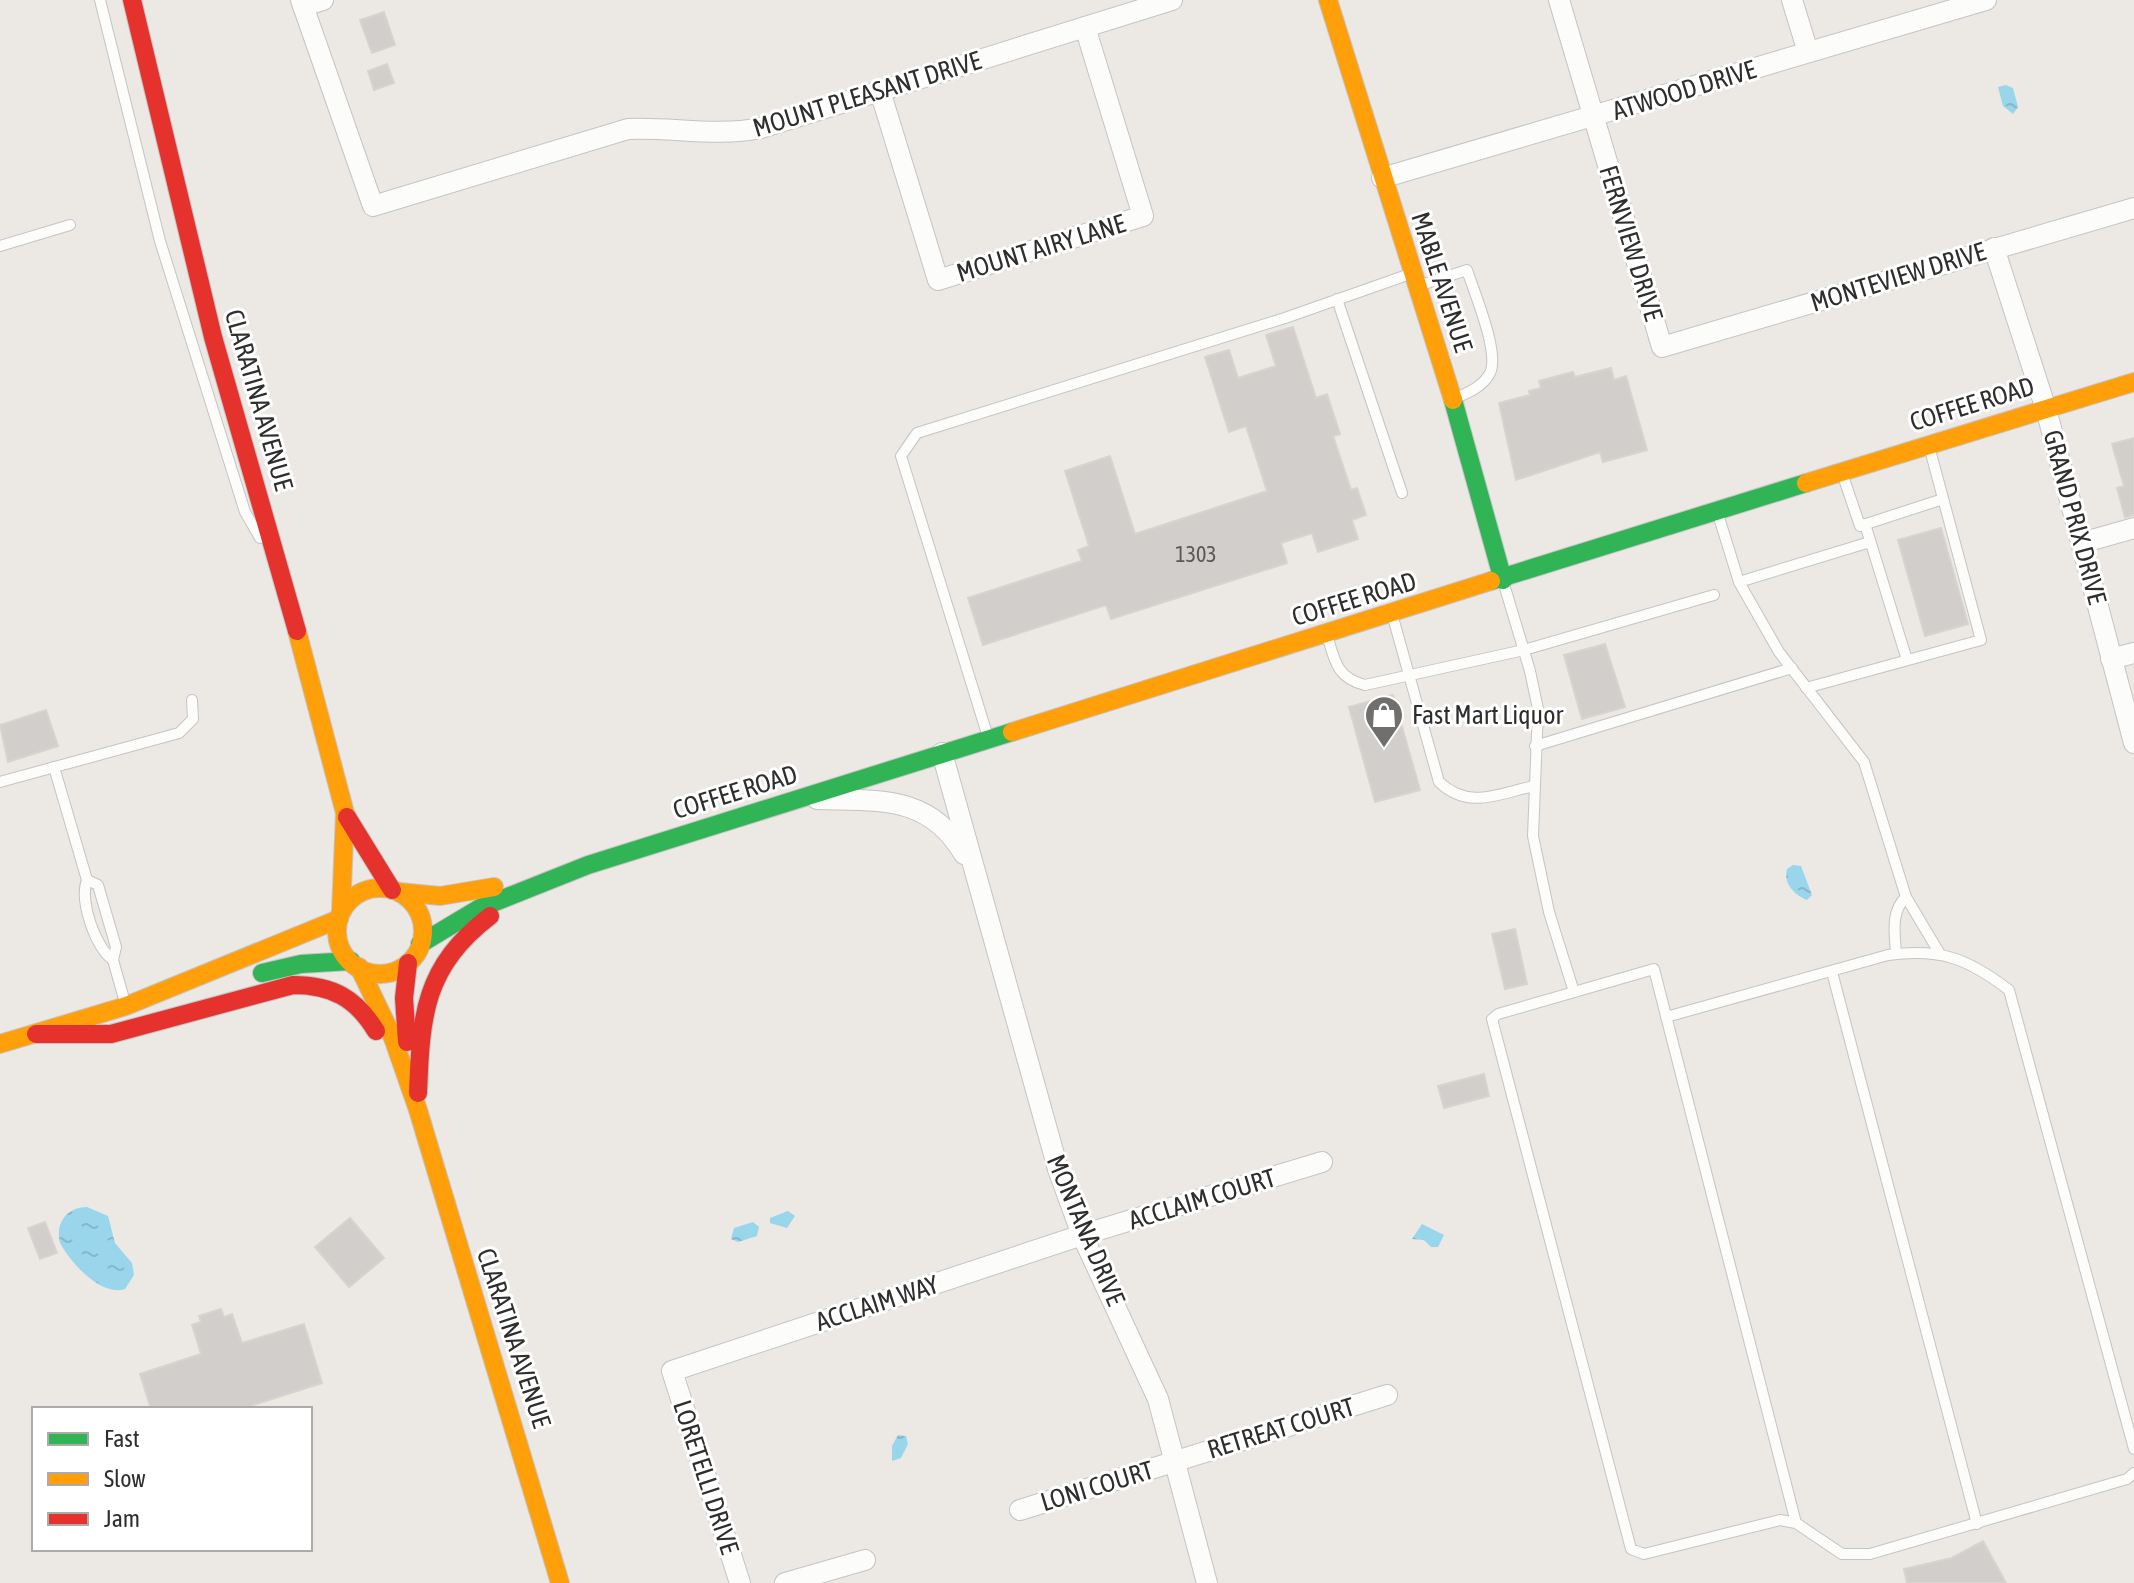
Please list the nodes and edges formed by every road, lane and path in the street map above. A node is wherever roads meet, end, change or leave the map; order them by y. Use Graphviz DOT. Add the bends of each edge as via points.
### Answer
graph roads {
  1 [pos="100,0"];
  2 [pos="132,0"];
  3 [pos="323,0"];
  4 [pos="1172,0"];
  5 [pos="1328,0"];
  6 [pos="1559,0"];
  7 [pos="1792,0"];
  8 [pos="1986,0"];
  9 [pos="302,3"];
  10 [pos="1085,27"];
  11 [pos="1808,52"];
  12 [pos="880,91"];
  13 [pos="1594,117"];
  14 [pos="1382,178"];
  15 [pos="2134,208"];
  16 [pos="70,225"];
  17 [pos="0,246"];
  18 [pos="1994,248"];
  19 [pos="1414,280"];
  20 [pos="1337,299"];
  21 [pos="1662,347"];
  22 [pos="2134,382"];
  23 [pos="1453,400"];
  24 [pos="2046,409"];
  25 [pos="1929,444"];
  26 [pos="1841,470"];
  27 [pos="1402,493"];
  28 [pos="1943,499"];
  29 [pos="1717,510"];
  30 [pos="1865,524"];
  31 [pos="2134,528"];
  32 [pos="1870,542"];
  33 [pos="2081,543"];
  34 [pos="284,579"];
  35 [pos="1503,580"];
  36 [pos="1739,582"];
  37 [pos="1714,595"];
  38 [pos="1392,614"];
  39 [pos="1327,634"];
  40 [pos="1524,650"];
  41 [pos="2134,653"];
  42 [pos="2111,659"];
  43 [pos="1907,660"];
  44 [pos="1792,668"];
  45 [pos="1410,676"];
  46 [pos="1806,688"];
  47 [pos="192,700"];
  48 [pos="988,739"];
  49 [pos="2134,743"];
  50 [pos="1535,746"];
  51 [pos="942,753"];
  52 [pos="54,767"];
  53 [pos="0,782"];
  54 [pos="1534,786"];
  55 [pos="801,798"];
  56 [pos="345,813"];
  57 [pos="588,865"];
  58 [pos="975,874"];
  59 [pos="87,880"];
  60 [pos="395,891"];
  61 [pos="1906,897"];
  62 [pos="340,916"];
  63 [pos="420,944"];
  64 [pos="1896,954"];
  65 [pos="1940,954"];
  66 [pos="113,960"];
  67 [pos="408,963"];
  68 [pos="355,964"];
  69 [pos="1832,972"];
  70 [pos="1574,992"];
  71 [pos="126,1006"];
  72 [pos="1666,1017"];
  73 [pos="36,1034"];
  74 [pos="0,1044"];
  75 [pos="418,1110"];
  76 [pos="1322,1162"];
  77 [pos="1082,1235"];
  78 [pos="672,1371"];
  79 [pos="1387,1395"];
  80 [pos="2134,1449"];
  81 [pos="1174,1461"];
  82 [pos="2134,1473"];
  83 [pos="1020,1510"];
  84 [pos="1796,1523"];
  85 [pos="1977,1524"];
  86 [pos="865,1560"];
  87 [pos="560,1583"];
  88 [pos="740,1583"];
  89 [pos="785,1583"];
  90 [pos="1207,1583"];
  1 -- 34 [label="lane" via="160,241 214,417 245,512"];
  2 -- 34 [label="main road, CLARATINA AVENUE" via="213,337"];
  3 -- 9 [label="street"];
  4 -- 10 [label="street, MOUNT PLEASANT DRIVE"];
  5 -- 14 [label="main road, MABLE AVENUE"];
  6 -- 13 [label="street, FERNVIEW DRIVE"];
  7 -- 11 [label="street"];
  8 -- 11 [label="street, ATWOOD DRIVE"];
  9 -- 12 [label="street, MOUNT PLEASANT DRIVE" via="373,206 628,129 737,132"];
  10 -- 12 [label="street, MOUNT PLEASANT DRIVE"];
  10 -- 12 [label="street, MOUNT AIRY LANE" via="1143,216 938,280"];
  11 -- 13 [label="street, ATWOOD DRIVE"];
  13 -- 14 [label="street, ATWOOD DRIVE"];
  13 -- 21 [label="street, FERNVIEW DRIVE"];
  14 -- 19 [label="main road, MABLE AVENUE"];
  15 -- 18 [label="street, MONTEVIEW DRIVE"];
  16 -- 17 [label="lane"];
  18 -- 21 [label="street, MONTEVIEW DRIVE"];
  18 -- 24 [label="street, GRAND PRIX DRIVE"];
  19 -- 20 [label="lane"];
  19 -- 23 [label="main road, MABLE AVENUE"];
  19 -- 23 [label="lane" via="1467,270 1493,355 1490,373"];
  20 -- 27 [label="lane"];
  20 -- 48 [label="lane" via="917,433 901,456"];
  22 -- 24 [label="main road, COFFEE ROAD"];
  23 -- 35 [label="main road, MABLE AVENUE"];
  24 -- 25 [label="main road, COFFEE ROAD"];
  24 -- 33 [label="street, GRAND PRIX DRIVE"];
  25 -- 26 [label="main road, COFFEE ROAD"];
  25 -- 28 [label="lane"];
  26 -- 29 [label="main road, COFFEE ROAD"];
  26 -- 30 [label="lane" via="1860,526"];
  28 -- 30 [label="lane"];
  28 -- 43 [label="lane" via="1981,640"];
  29 -- 35 [label="main road, COFFEE ROAD"];
  29 -- 36 [label="lane"];
  30 -- 32 [label="lane"];
  31 -- 33 [label="street"];
  32 -- 36 [label="lane"];
  32 -- 43 [label="lane"];
  33 -- 42 [label="street, GRAND PRIX DRIVE"];
  34 -- 56 [label="main road, CLARATINA AVENUE"];
  35 -- 38 [label="main road, COFFEE ROAD"];
  35 -- 40 [label="lane"];
  36 -- 44 [label="lane"];
  37 -- 40 [label="lane"];
  38 -- 39 [label="main road, COFFEE ROAD"];
  38 -- 45 [label="lane"];
  39 -- 45 [label="lane" via="1338,672 1348,681 1365,685"];
  39 -- 48 [label="main road, COFFEE ROAD"];
  40 -- 45 [label="lane"];
  40 -- 50 [label="lane" via="1538,709"];
  41 -- 42 [label="street"];
  42 -- 49 [label="street, GRAND PRIX DRIVE"];
  43 -- 46 [label="lane"];
  44 -- 46 [label="lane"];
  44 -- 50 [label="lane"];
  45 -- 54 [label="lane" via="1439,782 1455,797 1470,800"];
  46 -- 61 [label="lane" via="1864,762"];
  47 -- 52 [label="lane" via="193,719 179,733"];
  48 -- 51 [label="main road, COFFEE ROAD"];
  50 -- 54 [label="lane"];
  51 -- 55 [label="main road, COFFEE ROAD"];
  51 -- 58 [label="street, MONTANA DRIVE"];
  52 -- 53 [label="lane"];
  52 -- 59 [label="lane"];
  54 -- 70 [label="lane" via="1533,836"];
  55 -- 57 [label="main road, COFFEE ROAD"];
  55 -- 58 [label="street, MONTANA DRIVE" via="908,805 939,821"];
  56 -- 60 [label="main road, CLARATINA AVENUE"];
  56 -- 62 [label="main road, CLARATINA AVENUE"];
  57 -- 60 [label="main road, COFFEE ROAD" via="471,893"];
  57 -- 63 [label="main road, COFFEE ROAD" via="482,905"];
  57 -- 75 [label="main road" via="497,911 471,929 438,966 422,1014"];
  58 -- 77 [label="street, MONTANA DRIVE" via="1040,1112"];
  59 -- 66 [label="lane" via="82,893 101,951"];
  59 -- 66 [label="lane" via="98,885 116,947"];
  60 -- 62 [label="main road" via="373,888 360,893"];
  60 -- 63 [label="main road" via="418,911"];
  61 -- 64 [label="lane" via="1894,923"];
  61 -- 65 [label="lane"];
  62 -- 68 [label="main road" via="338,939"];
  62 -- 71 [label="main road"];
  63 -- 67 [label="main road"];
  64 -- 65 [label="lane"];
  64 -- 69 [label="lane"];
  65 -- 80 [label="lane" via="1975,964 2009,990"];
  66 -- 71 [label="lane"];
  67 -- 68 [label="main road" via="381,974"];
  67 -- 75 [label="main road, CLARATINA AVENUE" via="404,1016"];
  68 -- 71 [label="main road" via="275,969"];
  68 -- 75 [label="main road, CLARATINA AVENUE" via="393,1038"];
  69 -- 72 [label="lane"];
  69 -- 85 [label="lane"];
  70 -- 72 [label="lane" via="1654,969"];
  70 -- 84 [label="lane" via="1492,1019 1631,1549 1644,1554 1780,1520"];
  71 -- 73 [label="main road"];
  72 -- 84 [label="lane"];
  73 -- 74 [label="main road"];
  73 -- 75 [label="main road" via="111,1034 277,987 325,986 359,1005"];
  75 -- 87 [label="main road, CLARATINA AVENUE"];
  76 -- 77 [label="street, ACCLAIM COURT"];
  77 -- 78 [label="street, ACCLAIM WAY"];
  77 -- 81 [label="street, MONTANA DRIVE" via="1145,1364"];
  78 -- 88 [label="street, LORETELLI DRIVE"];
  79 -- 81 [label="street, RETREAT COURT"];
  81 -- 83 [label="street, LONI COURT"];
  81 -- 90 [label="street, MONTANA DRIVE"];
  82 -- 85 [label="lane"];
  84 -- 85 [label="lane" via="1842,1554 1870,1554"];
  86 -- 89 [label="street"];
}
